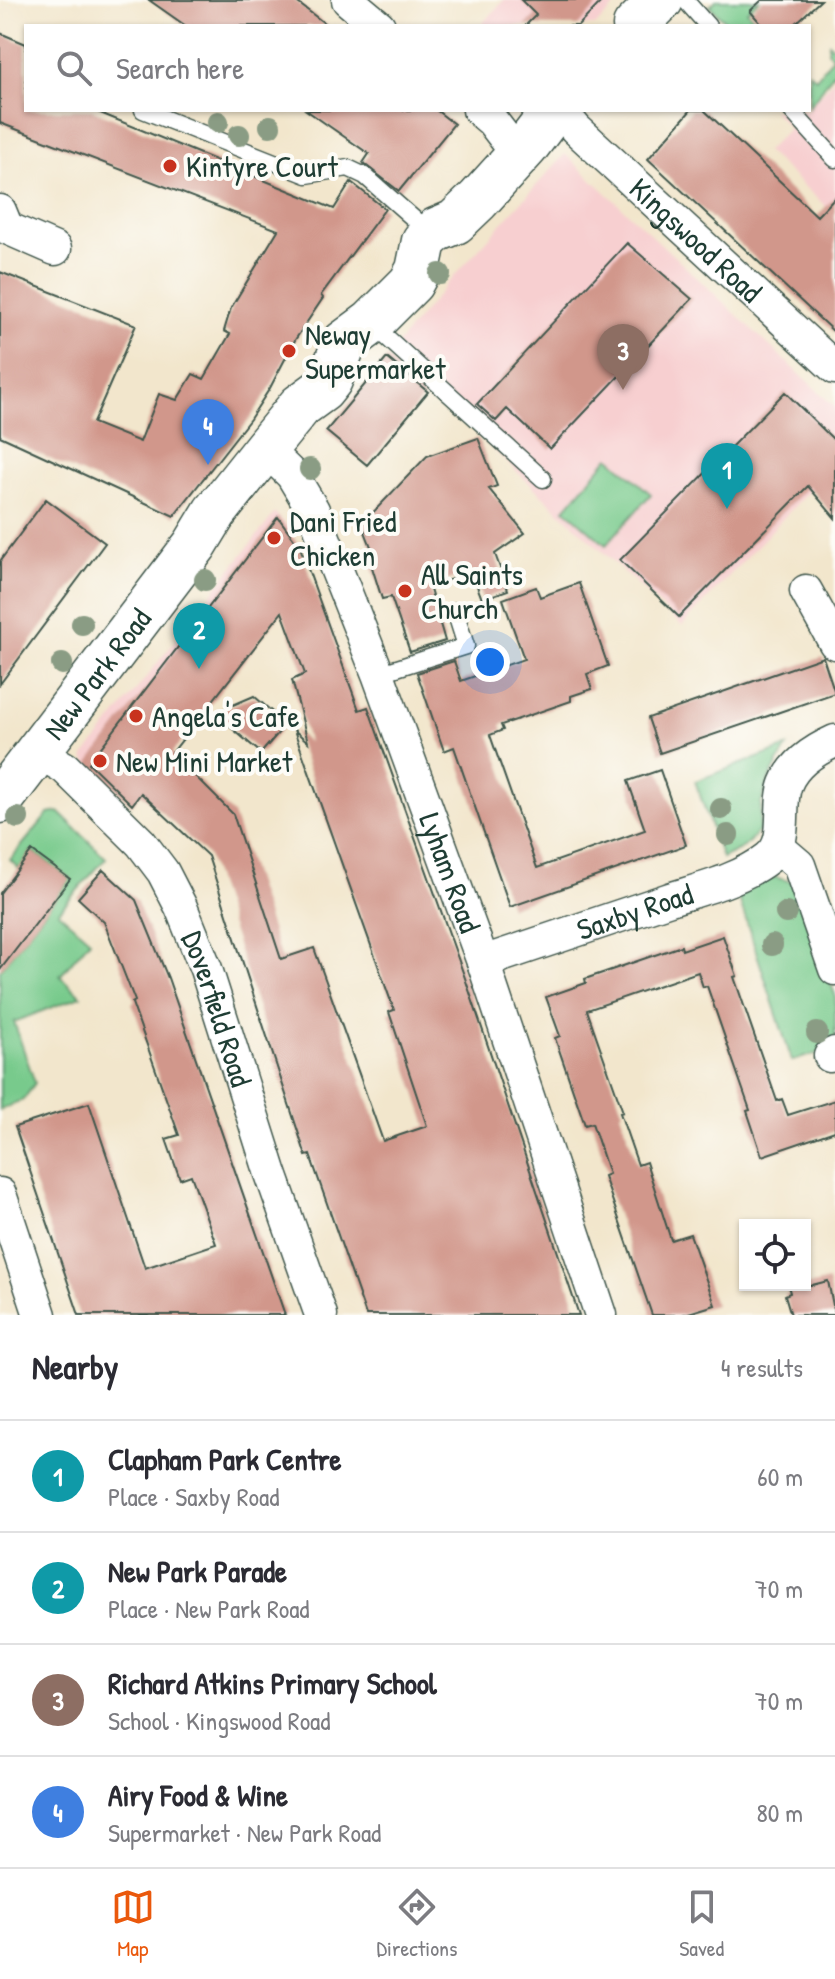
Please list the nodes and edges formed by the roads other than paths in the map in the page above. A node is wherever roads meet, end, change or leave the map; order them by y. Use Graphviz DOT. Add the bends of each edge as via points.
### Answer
graph roads {
  1 [pos="348,0"];
  2 [pos="661,0"];
  3 [pos="685,0"];
  4 [pos="377,24"];
  5 [pos="637,24"];
  6 [pos="706,24"];
  7 [pos="148,112"];
  8 [pos="481,112"];
  9 [pos="555,112"];
  10 [pos="559,112"];
  11 [pos="793,112"];
  12 [pos="518,155"];
  13 [pos="835,159"];
  14 [pos="0,211"];
  15 [pos="431,234"];
  16 [pos="55,249"];
  17 [pos="371,323"];
  18 [pos="835,368"];
  19 [pos="265,449"];
  20 [pos="543,479"];
  21 [pos="806,591"];
  22 [pos="455,611"];
  23 [pos="835,643"];
  24 [pos="378,674"];
  25 [pos="835,741"];
  26 [pos="30,747"];
  27 [pos="0,801"];
  28 [pos="779,848"];
  29 [pos="483,962"];
  30 [pos="835,969"];
  31 [pos="0,1194"];
  32 [pos="40,1315"];
  33 [pos="321,1315"];
  34 [pos="601,1315"];
  1 -- 4 [label="street"];
  2 -- 5 [label="street"];
  3 -- 6 [label="lane"];
  7 -- 15 [label="lane" via="307,175 348,168 365,176"];
  8 -- 12 [label="street"];
  9 -- 12 [label="street"];
  10 -- 18 [label="street, Kingswood Road"];
  11 -- 13 [label="lane"];
  12 -- 15 [label="street" via="463,215"];
  14 -- 16 [label="street" via="7,228"];
  15 -- 17 [label="street, New Park Road" via="411,283"];
  17 -- 19 [label="street, New Park Road" via="344,343 330,380 300,406"];
  17 -- 20 [label="lane"];
  19 -- 24 [label="street, Lyham Road" via="292,475 313,510"];
  19 -- 26 [label="street, New Park Road"];
  21 -- 23 [label="street"];
  22 -- 24 [label="lane" via="466,646"];
  24 -- 29 [label="street, Lyham Road"];
  25 -- 28 [label="street" via="798,765 785,785"];
  26 -- 27 [label="street, New Park Road"];
  26 -- 33 [label="street, Doverfield Road" via="65,768 141,843 181,907"];
  28 -- 29 [label="street, Saxby Road" via="747,871"];
  28 -- 30 [label="street" via="799,865"];
  29 -- 34 [label="street, Lyham Road"];
  31 -- 32 [label="street"];
}
